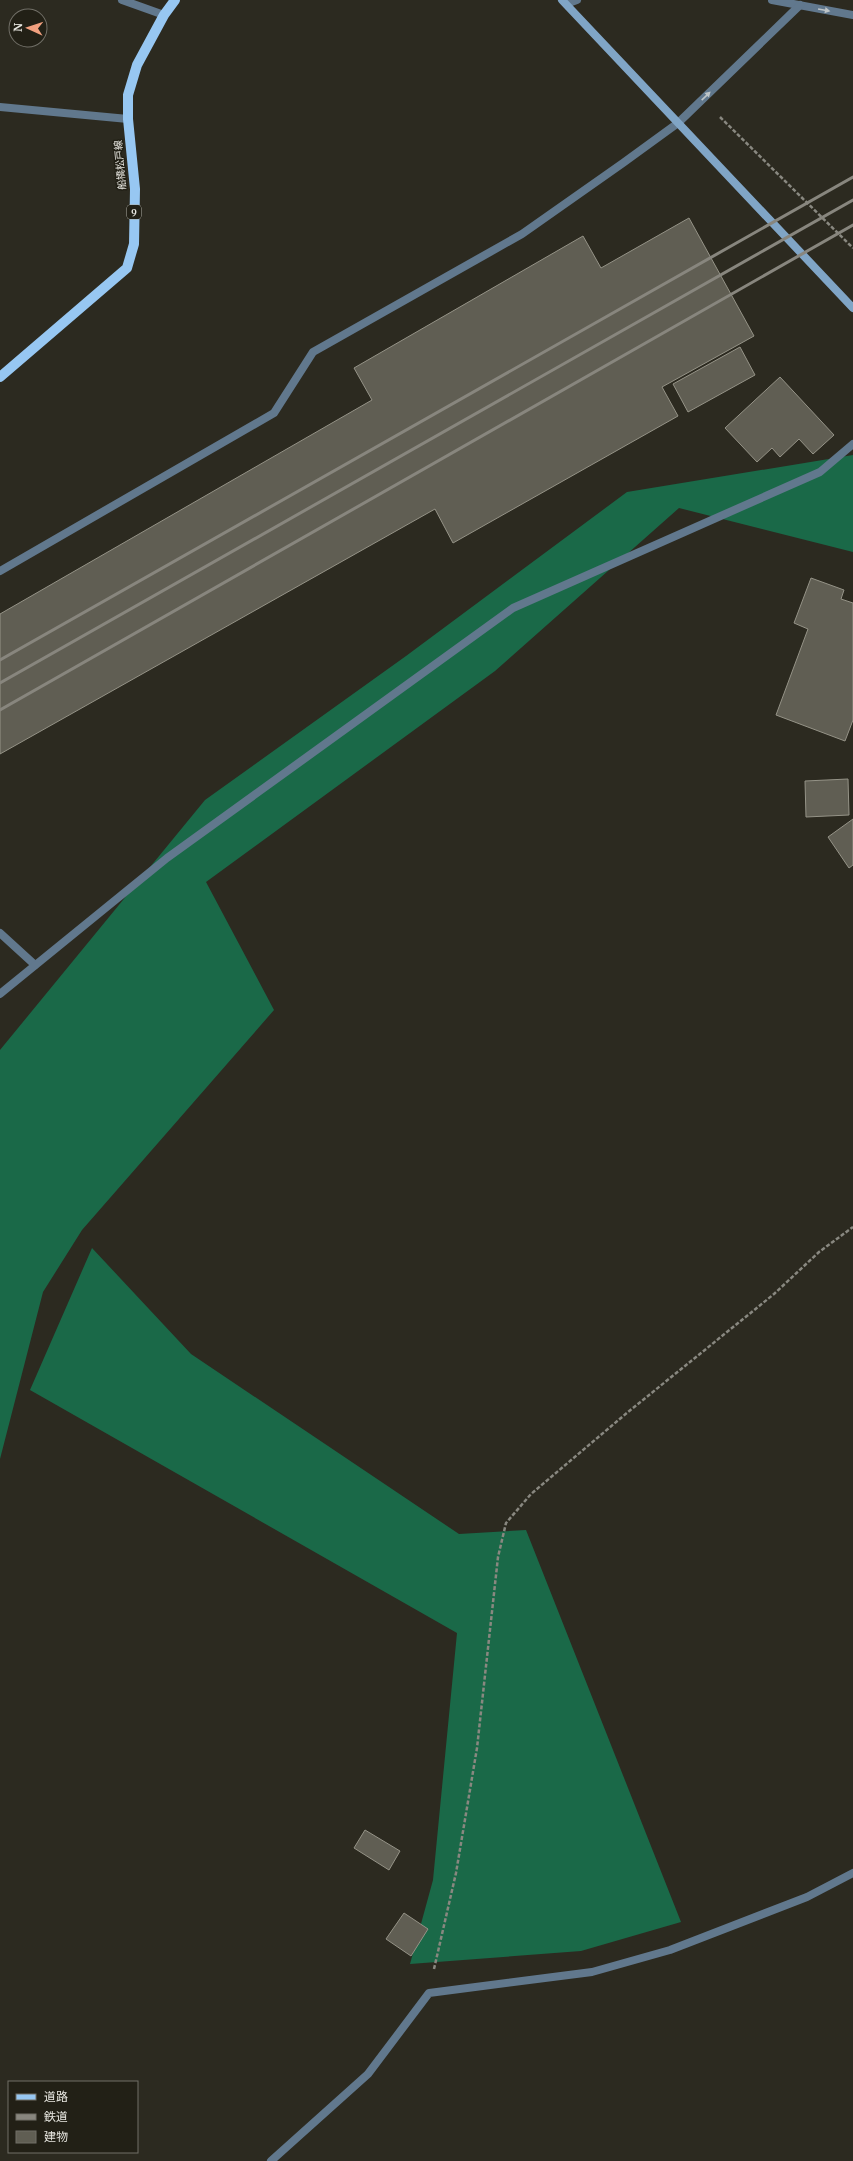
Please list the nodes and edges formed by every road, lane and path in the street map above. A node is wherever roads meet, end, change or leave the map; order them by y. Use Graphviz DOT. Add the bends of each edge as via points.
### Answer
graph roads {
  1 [pos="122,0"];
  2 [pos="176,0"];
  3 [pos="577,0"];
  4 [pos="772,0"];
  5 [pos="564,2"];
  6 [pos="800,5"];
  7 [pos="164,14"];
  8 [pos="853,15"];
  9 [pos="0,107"];
  10 [pos="720,117"];
  11 [pos="128,119"];
  12 [pos="678,123"];
  13 [pos="853,248"];
  14 [pos="853,308"];
  15 [pos="0,377"];
  16 [pos="853,444"];
  17 [pos="0,571"];
  18 [pos="0,933"];
  19 [pos="35,965"];
  20 [pos="0,994"];
  21 [pos="853,1227"];
  22 [pos="853,1873"];
  23 [pos="429,1993"];
  24 [pos="271,2161"];
  1 -- 7 [label="street"];
  2 -- 7 [label="main road, 船橋松戸線 / 9"];
  3 -- 5 [label="street"];
  4 -- 6 [label="street"];
  5 -- 12 [label="street"];
  6 -- 8 [label="street, one-way"];
  12 -- 6 [label="street, one-way"];
  7 -- 11 [label="main road, 船橋松戸線 / 9" via="136,65 128,94"];
  9 -- 11 [label="street"];
  10 -- 13 [label="path"];
  11 -- 15 [label="main road, 船橋松戸線 / 9" via="135,189 134,244 126,268"];
  12 -- 14 [label="street"];
  12 -- 17 [label="street" via="522,234 313,352 274,413"];
  16 -- 19 [label="street" via="820,472 513,608 167,858"];
  18 -- 19 [label="street"];
  19 -- 20 [label="street"];
  21 -- 23 [label="path" via="819,1252 774,1294 628,1412 532,1494 506,1523 498,1557 477,1748 461,1842"];
  22 -- 23 [label="street" via="807,1896 663,1952 592,1972"];
  23 -- 24 [label="street" via="368,2074"];
}
